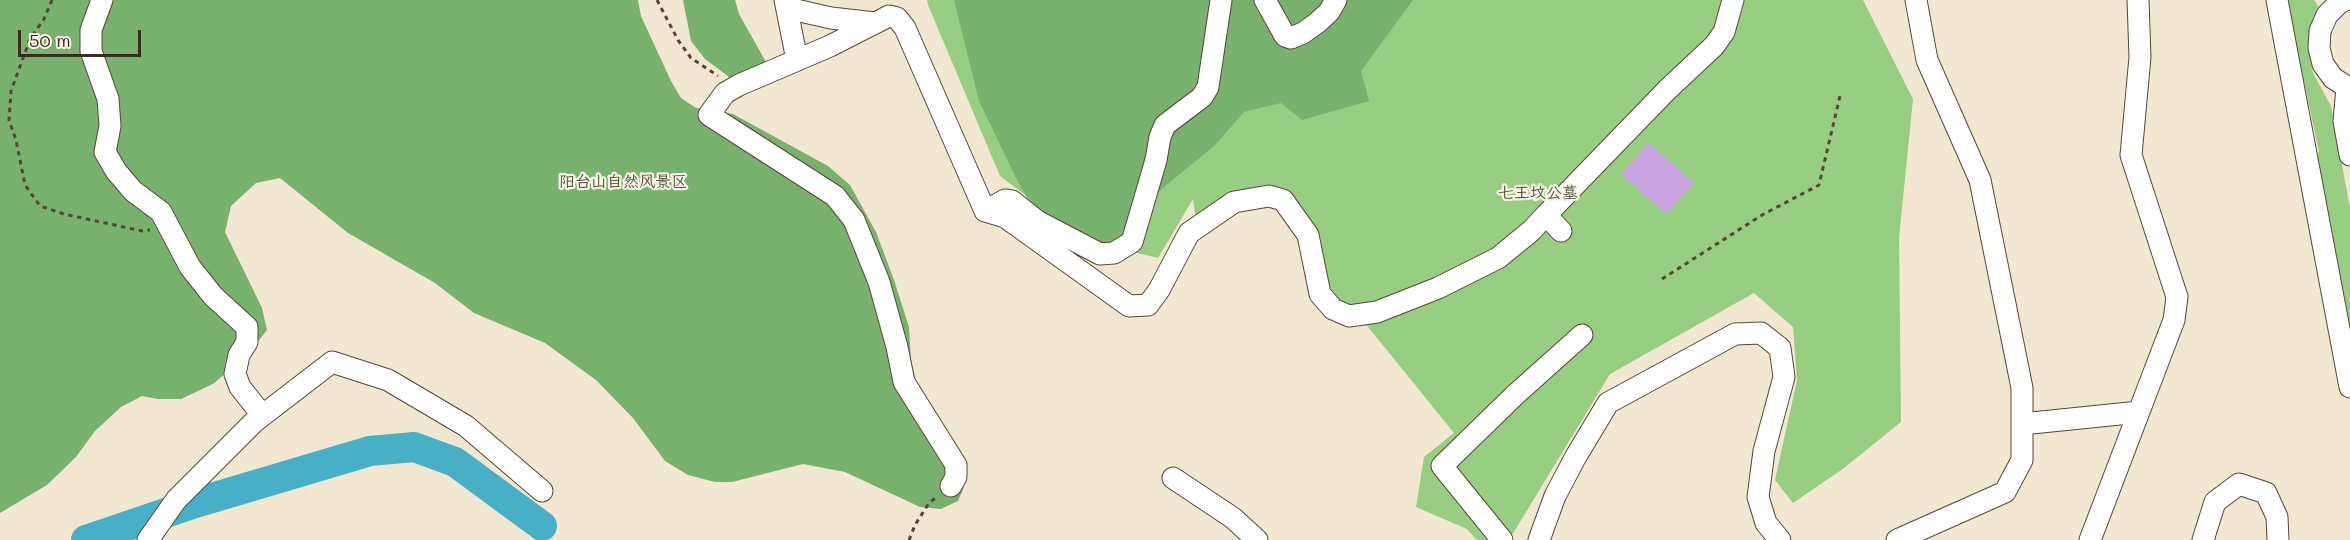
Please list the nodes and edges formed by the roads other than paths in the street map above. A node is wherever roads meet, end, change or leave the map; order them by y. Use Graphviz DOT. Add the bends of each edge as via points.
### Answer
graph roads {
  1 [pos="102,0"];
  2 [pos="1221,0"];
  3 [pos="1265,0"];
  4 [pos="1336,0"];
  5 [pos="1733,0"];
  6 [pos="1916,0"];
  7 [pos="2138,0"];
  8 [pos="2277,0"];
  9 [pos="2340,1"];
  10 [pos="786,4"];
  11 [pos="876,23"];
  12 [pos="797,60"];
  13 [pos="2348,89"];
  14 [pos="2350,155"];
  15 [pos="984,211"];
  16 [pos="1546,215"];
  17 [pos="1561,231"];
  18 [pos="1582,335"];
  19 [pos="2350,387"];
  20 [pos="2139,412"];
  21 [pos="262,415"];
  22 [pos="2022,424"];
  23 [pos="1173,478"];
  24 [pos="951,486"];
  25 [pos="542,491"];
  26 [pos="148,540"];
  27 [pos="1257,540"];
  28 [pos="1503,540"];
  29 [pos="1539,540"];
  30 [pos="1780,540"];
  31 [pos="1897,540"];
  32 [pos="2090,540"];
  33 [pos="2203,540"];
  34 [pos="2278,540"];
  1 -- 21 [label="street" via="91,30 91,51 108,99 110,126 105,152 133,192 161,212 190,267 213,296 247,327 247,342 235,374"];
  2 -- 15 [label="street" via="1208,87 1202,97 1166,125 1160,136 1132,242 1114,253 1100,254 1037,220 1012,201 1005,200"];
  3 -- 4 [label="street" via="1285,36 1291,38 1317,23"];
  5 -- 16 [label="street" via="1724,32 1714,46"];
  6 -- 22 [label="street" via="1927,60 1980,180 2022,388"];
  7 -- 20 [label="street" via="2140,57 2131,155 2177,297 2174,320"];
  8 -- 19 [label="street"];
  9 -- 13 [label="street" via="2327,15 2320,31 2319,48 2323,64"];
  10 -- 11 [label="street" via="831,18"];
  10 -- 12 [label="street"];
  11 -- 12 [label="street"];
  11 -- 15 [label="street" via="889,16 897,18 905,28"];
  12 -- 24 [label="street" via="725,93 709,115 835,196 854,220 879,282 904,382 956,465"];
  13 -- 14 [label="street" via="2344,121"];
  15 -- 16 [label="street" via="1005,216 1129,306 1148,305 1189,233 1234,202 1269,196 1283,200 1308,234 1320,294 1333,309 1349,316 1377,312 1498,258"];
  16 -- 17 [label="street"];
  18 -- 28 [label="street" via="1442,466"];
  20 -- 22 [label="street"];
  20 -- 32 [label="street"];
  21 -- 25 [label="street" via="332,362 388,380 466,426"];
  21 -- 26 [label="street" via="176,500"];
  22 -- 31 [label="street" via="2022,460 2005,492"];
  23 -- 27 [label="street" via="1233,518"];
  29 -- 30 [label="street" via="1560,486 1608,403 1735,334 1761,333 1780,348 1784,377 1764,451 1758,497 1766,523"];
  33 -- 34 [label="street" via="2215,502 2239,484 2266,493 2277,517"];
}
